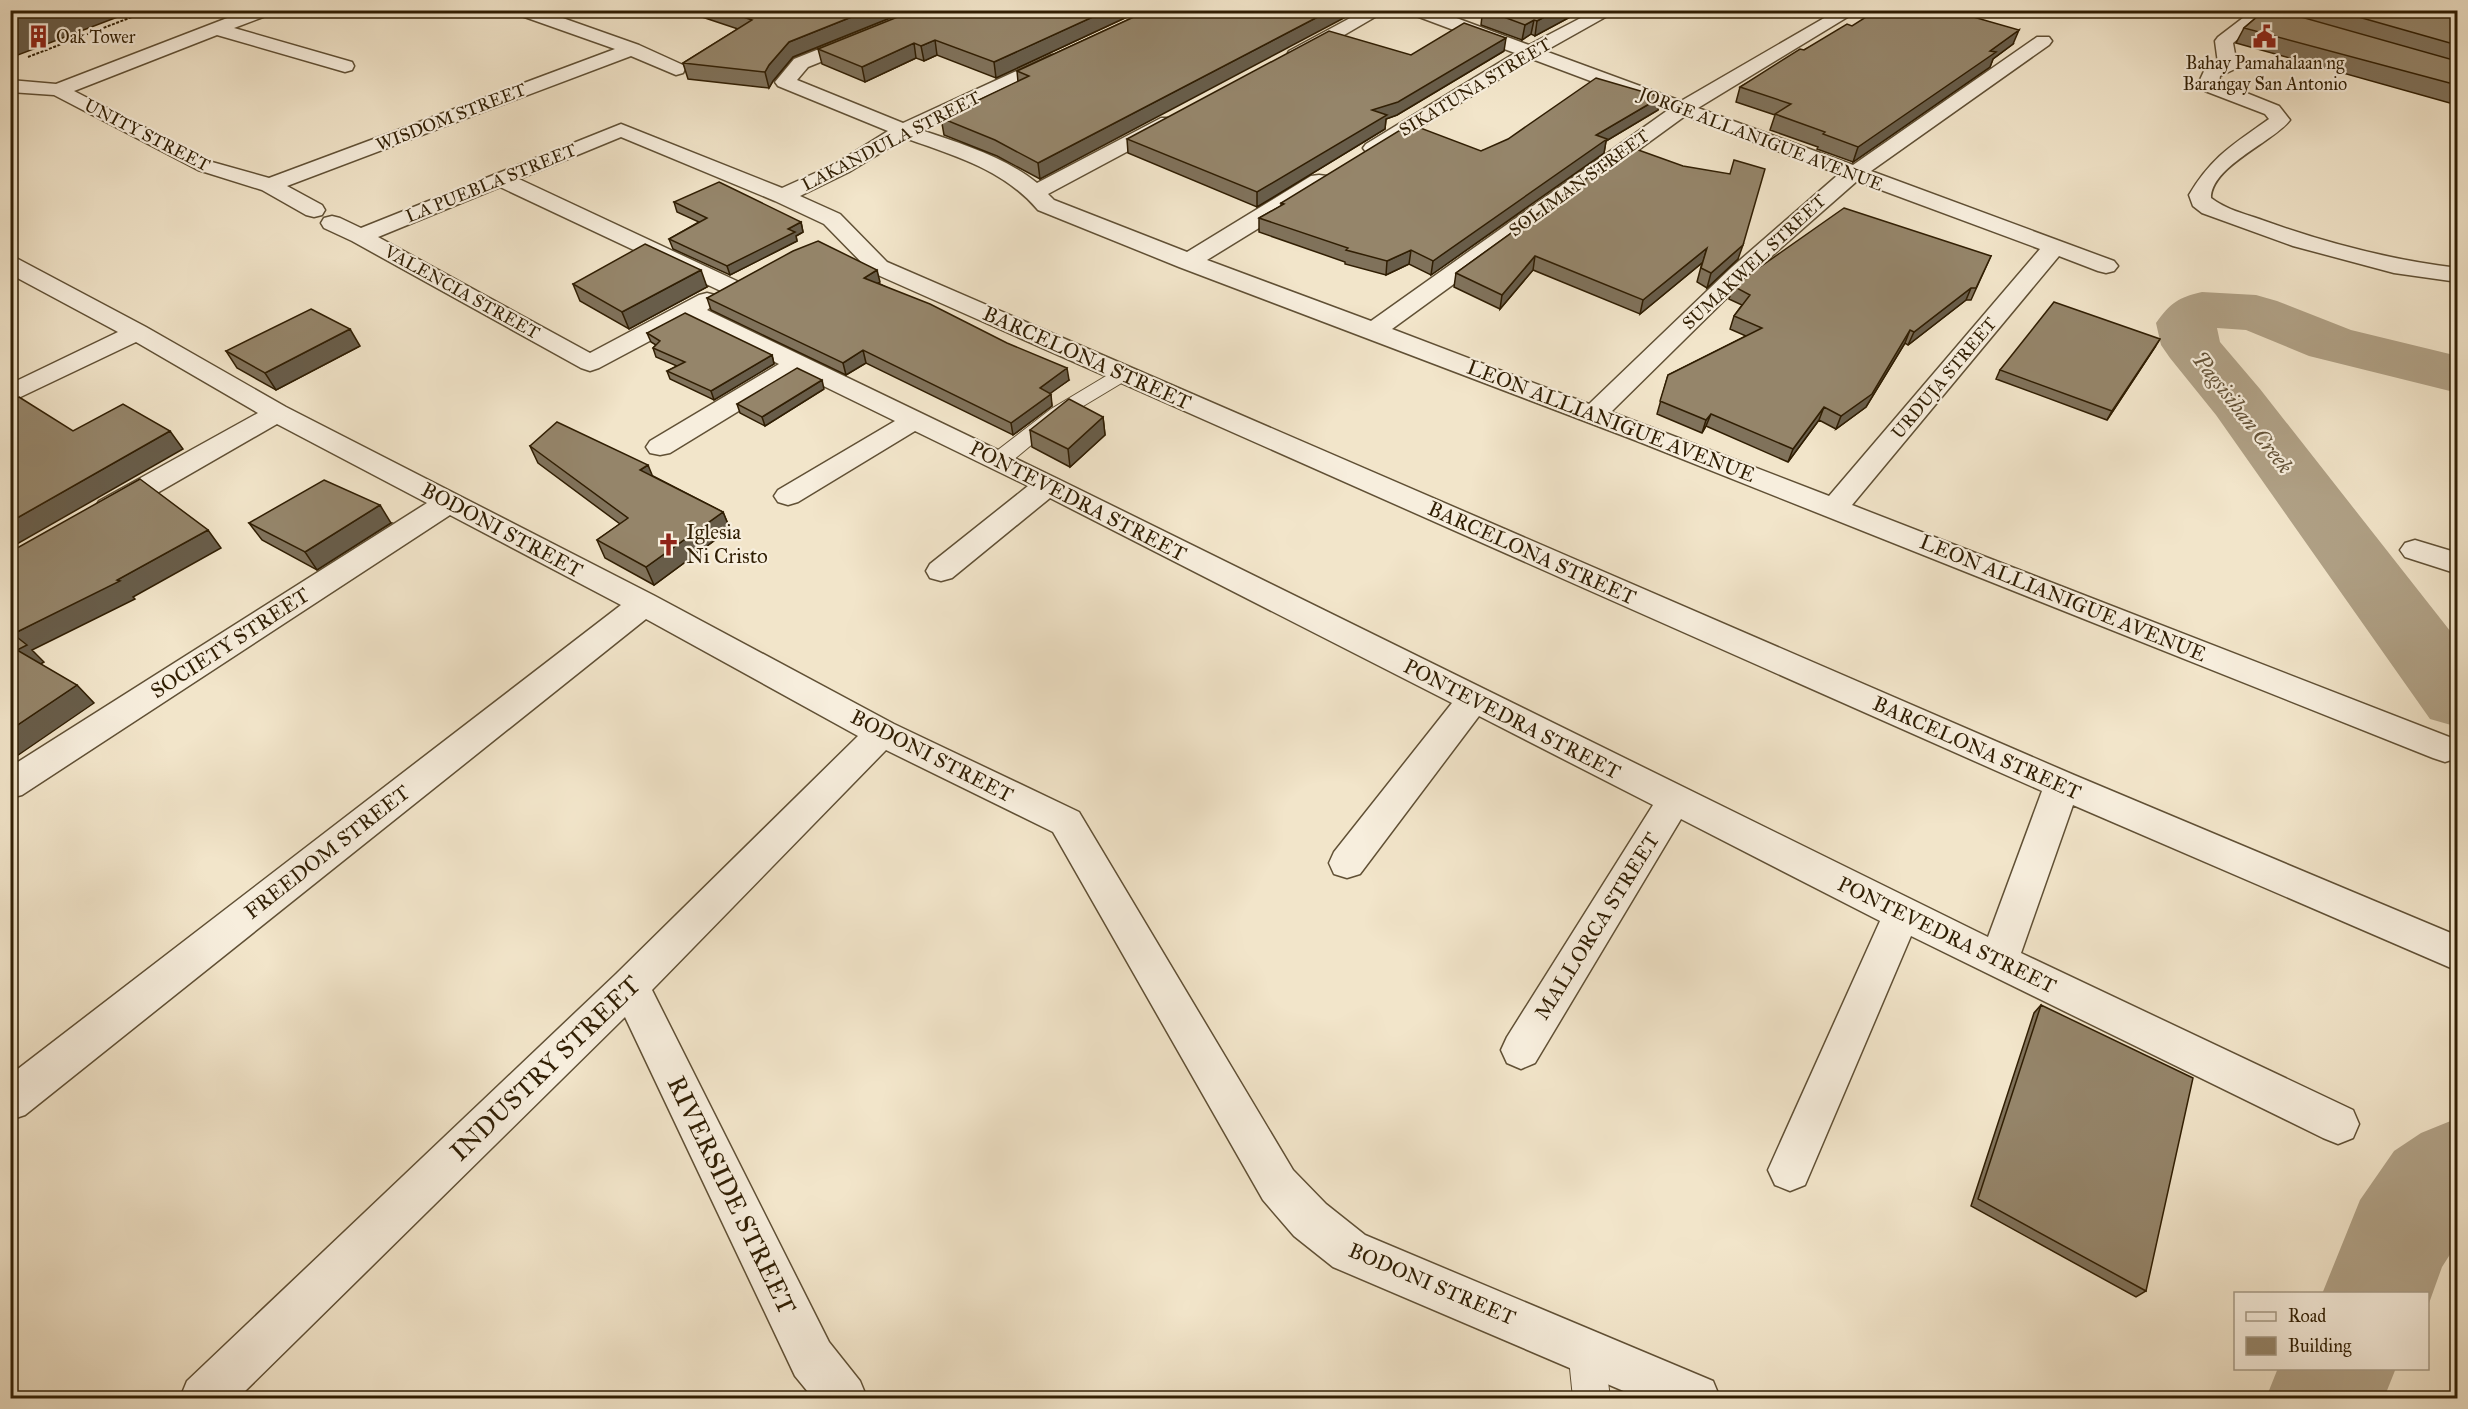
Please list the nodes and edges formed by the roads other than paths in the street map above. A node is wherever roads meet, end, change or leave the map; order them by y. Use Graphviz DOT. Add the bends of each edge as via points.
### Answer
graph roads {
  1 [pos="264,10"];
  2 [pos="522,10"];
  3 [pos="934,10"];
  4 [pos="1379,10"];
  5 [pos="1417,10"];
  6 [pos="1610,10"];
  7 [pos="1851,10"];
  8 [pos="2239,10"];
  9 [pos="2268,15"];
  10 [pos="216,29"];
  11 [pos="2324,34"];
  12 [pos="2020,35"];
  13 [pos="632,49"];
  14 [pos="1076,50"];
  15 [pos="1530,52"];
  16 [pos="1275,65"];
  17 [pos="345,66"];
  18 [pos="676,69"];
  19 [pos="10,86"];
  20 [pos="58,90"];
  21 [pos="1682,109"];
  22 [pos="1182,115"];
  23 [pos="621,130"];
  24 [pos="904,130"];
  25 [pos="1359,157"];
  26 [pos="1339,169"];
  27 [pos="1853,173"];
  28 [pos="503,180"];
  29 [pos="270,185"];
  30 [pos="1036,192"];
  31 [pos="783,196"];
  32 [pos="323,216"];
  33 [pos="360,236"];
  34 [pos="2054,248"];
  35 [pos="1187,262"];
  36 [pos="10,264"];
  37 [pos="2106,266"];
  38 [pos="2457,275"];
  39 [pos="688,310"];
  40 [pos="1375,330"];
  41 [pos="137,332"];
  42 [pos="799,363"];
  43 [pos="1123,374"];
  44 [pos="10,394"];
  45 [pos="277,413"];
  46 [pos="1594,414"];
  47 [pos="915,420"];
  48 [pos="660,447"];
  49 [pos="998,461"];
  50 [pos="1048,485"];
  51 [pos="788,496"];
  52 [pos="449,502"];
  53 [pos="1834,508"];
  54 [pos="82,522"];
  55 [pos="2415,550"];
  56 [pos="2457,564"];
  57 [pos="941,571"];
  58 [pos="644,604"];
  59 [pos="1473,700"];
  60 [pos="882,733"];
  61 [pos="2445,749"];
  62 [pos="10,785"];
  63 [pos="2062,785"];
  64 [pos="1674,801"];
  65 [pos="1347,863"];
  66 [pos="1902,915"];
  67 [pos="2457,954"];
  68 [pos="1999,960"];
  69 [pos="630,986"];
  70 [pos="1521,1050"];
  71 [pos="10,1101"];
  72 [pos="2338,1124"];
  73 [pos="1790,1170"];
  74 [pos="1586,1349"];
  75 [pos="204,1398"];
  76 [pos="843,1398"];
  77 [pos="1593,1398"];
  78 [pos="1696,1398"];
  1 -- 10 [label="street"];
  2 -- 13 [label="street"];
  3 -- 24 [label="street, LEON ALLIANIGUE AVENUE" via="801,63 785,82"];
  4 -- 16 [label="street"];
  5 -- 15 [label="street, JORGE ALLANIGUE AVENUE"];
  6 -- 15 [label="street, SIKATUNA STREET"];
  7 -- 21 [label="street, SOLIMAN STREET"];
  8 -- 9 [label="street"];
  9 -- 11 [label="street"];
  9 -- 38 [label="street" via="2224,41 2228,65 2212,73 2209,82 2212,87 2272,110 2280,120 2223,162 2206,183 2201,201 2210,208 2345,256 2386,266"];
  10 -- 17 [label="street"];
  10 -- 20 [label="street"];
  12 -- 27 [label="street, SUMAKWEL STREET" via="2043,41"];
  13 -- 18 [label="street"];
  13 -- 29 [label="street, WISDOM STREET"];
  14 -- 24 [label="street, LAKANDULA STREET"];
  15 -- 21 [label="street, JORGE ALLANIGUE AVENUE"];
  15 -- 25 [label="street, SIKATUNA STREET"];
  19 -- 20 [label="street, UNITY STREET"];
  20 -- 29 [label="street, UNITY STREET" via="205,166"];
  21 -- 27 [label="street, JORGE ALLANIGUE AVENUE"];
  21 -- 40 [label="street, SOLIMAN STREET"];
  22 -- 30 [label="street"];
  23 -- 28 [label="street, LA PUEBLA STREET"];
  23 -- 31 [label="street, BARCELONA STREET"];
  24 -- 30 [label="street, LEON ALLIANIGUE AVENUE" via="987,160"];
  24 -- 31 [label="street, LAKANDULA STREET" via="842,168"];
  26 -- 35 [label="street"];
  27 -- 34 [label="street, JORGE ALLANIGUE AVENUE"];
  27 -- 46 [label="street, SUMAKWEL STREET" via="1740,272"];
  28 -- 33 [label="street, LA PUEBLA STREET"];
  28 -- 39 [label="street" via="740,282"];
  29 -- 32 [label="street, UNITY STREET"];
  30 -- 35 [label="street, LEON ALLIANIGUE AVENUE" via="1046,205"];
  31 -- 43 [label="street, BARCELONA STREET" via="832,219 834,237 879,267"];
  32 -- 33 [label="street, VALENCIA STREET"];
  33 -- 39 [label="street, VALENCIA STREET" via="590,363"];
  34 -- 37 [label="street, JORGE ALLANIGUE AVENUE"];
  34 -- 53 [label="street, URDUJA STREET"];
  35 -- 40 [label="street, LEON ALLIANIGUE AVENUE"];
  36 -- 41 [label="street, BODONI STREET"];
  39 -- 42 [label="street, PONTEVEDRA STREET"];
  40 -- 46 [label="street, LEON ALLIANIGUE AVENUE"];
  41 -- 44 [label="street"];
  41 -- 45 [label="street, BODONI STREET"];
  42 -- 47 [label="street, PONTEVEDRA STREET"];
  42 -- 48 [label="street"];
  43 -- 49 [label="lane" via="1058,413"];
  43 -- 63 [label="street, BARCELONA STREET"];
  45 -- 52 [label="street, BODONI STREET"];
  45 -- 54 [label="street"];
  46 -- 53 [label="street, LEON ALLIANIGUE AVENUE"];
  47 -- 49 [label="street, PONTEVEDRA STREET"];
  47 -- 51 [label="street"];
  49 -- 50 [label="street, PONTEVEDRA STREET"];
  50 -- 57 [label="street"];
  50 -- 59 [label="street, PONTEVEDRA STREET"];
  52 -- 58 [label="street, BODONI STREET"];
  52 -- 62 [label="street, SOCIETY STREET"];
  53 -- 61 [label="street, LEON ALLIANIGUE AVENUE"];
  55 -- 56 [label="street"];
  58 -- 60 [label="street, BODONI STREET"];
  58 -- 71 [label="street, FREEDOM STREET"];
  59 -- 64 [label="street, PONTEVEDRA STREET"];
  59 -- 65 [label="street"];
  60 -- 69 [label="street, INDUSTRY STREET"];
  60 -- 74 [label="street, BODONI STREET" via="1066,822 1278,1185 1310,1220 1349,1251"];
  63 -- 67 [label="street, BARCELONA STREET"];
  63 -- 68 [label="street"];
  64 -- 66 [label="street, PONTEVEDRA STREET"];
  64 -- 70 [label="street, MALLORCA STREET"];
  66 -- 68 [label="street, PONTEVEDRA STREET"];
  66 -- 73 [label="street"];
  68 -- 72 [label="street, PONTEVEDRA STREET"];
  69 -- 75 [label="street, INDUSTRY STREET"];
  69 -- 76 [label="street, RIVERSIDE STREET" via="812,1359"];
  74 -- 77 [label="lane"];
  74 -- 78 [label="street, BODONI STREET"];
}
